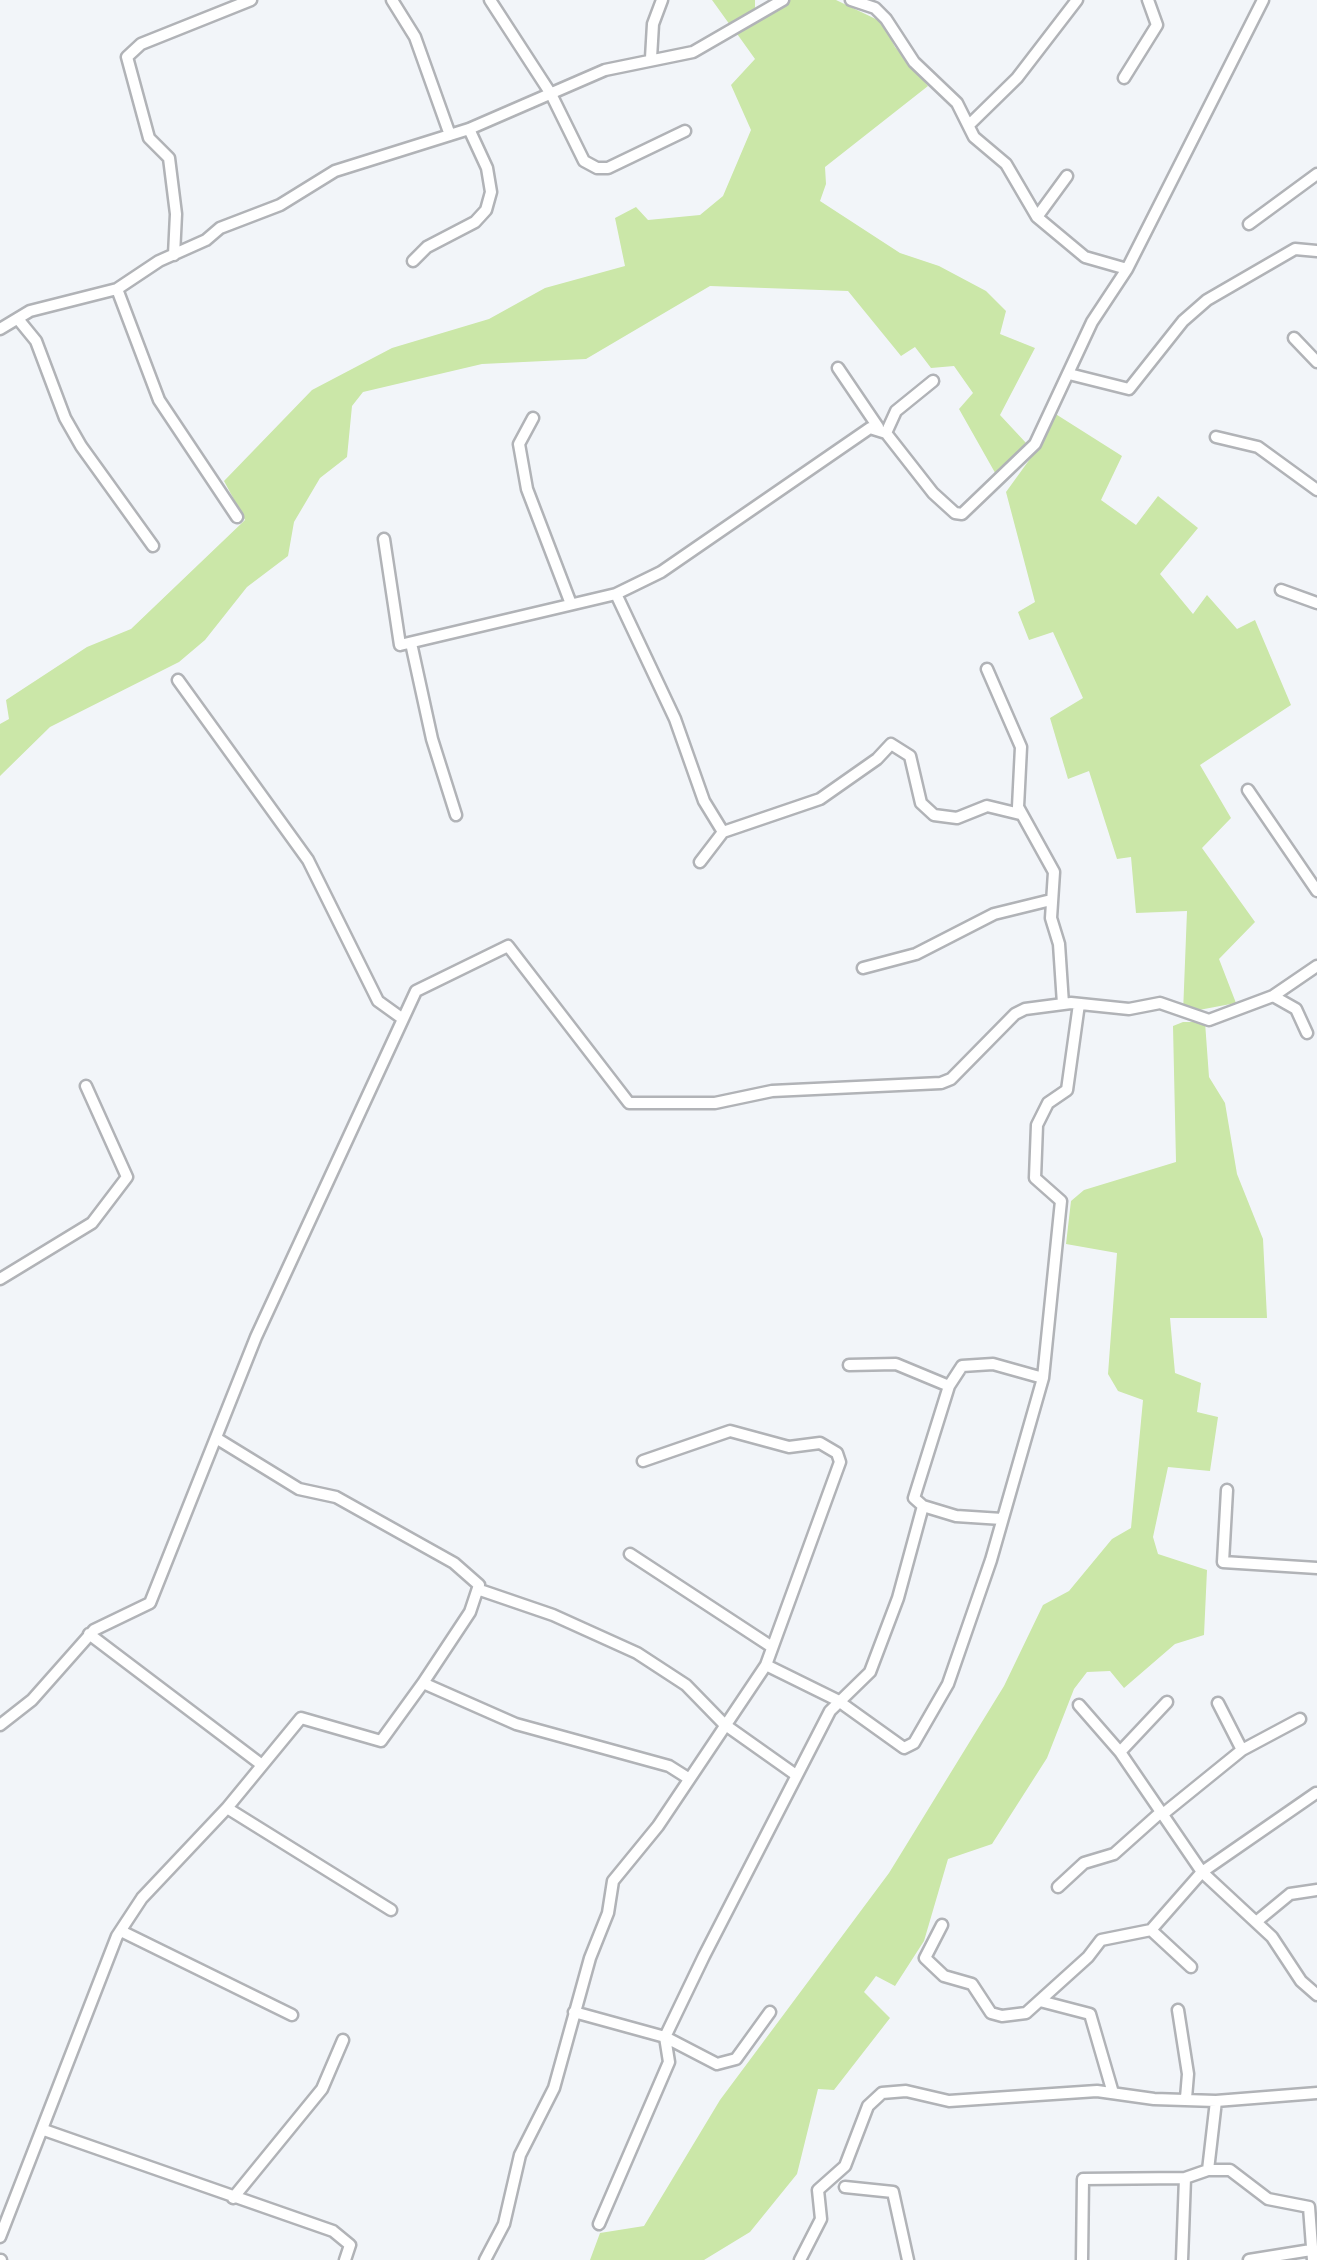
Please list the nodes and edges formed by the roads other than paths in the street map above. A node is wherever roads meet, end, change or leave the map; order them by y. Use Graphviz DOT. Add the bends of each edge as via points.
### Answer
graph roads {
  1 [pos="251,0"];
  2 [pos="392,0"];
  3 [pos="490,0"];
  4 [pos="662,0"];
  5 [pos="783,0"];
  6 [pos="851,0"];
  7 [pos="1077,0"];
  8 [pos="1148,0"];
  9 [pos="1264,0"];
  10 [pos="651,58"];
  11 [pos="1124,78"];
  12 [pos="551,94"];
  13 [pos="969,126"];
  14 [pos="468,129"];
  15 [pos="685,132"];
  16 [pos="450,134"];
  17 [pos="1317,174"];
  18 [pos="1067,176"];
  19 [pos="1037,217"];
  20 [pos="1249,224"];
  21 [pos="1317,251"];
  22 [pos="174,254"];
  23 [pos="413,262"];
  24 [pos="1126,269"];
  25 [pos="117,289"];
  26 [pos="18,319"];
  27 [pos="0,329"];
  28 [pos="1294,338"];
  29 [pos="1317,362"];
  30 [pos="838,368"];
  31 [pos="1069,374"];
  32 [pos="933,380"];
  33 [pos="533,418"];
  34 [pos="882,430"];
  35 [pos="1216,437"];
  36 [pos="1317,490"];
  37 [pos="237,517"];
  38 [pos="384,538"];
  39 [pos="153,546"];
  40 [pos="1280,590"];
  41 [pos="616,594"];
  42 [pos="1317,603"];
  43 [pos="570,604"];
  44 [pos="411,643"];
  45 [pos="987,669"];
  46 [pos="178,680"];
  47 [pos="1248,790"];
  48 [pos="1020,814"];
  49 [pos="456,815"];
  50 [pos="723,832"];
  51 [pos="700,862"];
  52 [pos="1317,891"];
  53 [pos="1051,900"];
  54 [pos="1317,966"];
  55 [pos="863,968"];
  56 [pos="1273,996"];
  57 [pos="1063,1004"];
  58 [pos="1079,1004"];
  59 [pos="403,1018"];
  60 [pos="1307,1033"];
  61 [pos="86,1086"];
  62 [pos="0,1279"];
  63 [pos="849,1365"];
  64 [pos="1043,1378"];
  65 [pos="949,1386"];
  66 [pos="216,1438"];
  67 [pos="643,1460"];
  68 [pos="1227,1490"];
  69 [pos="923,1506"];
  70 [pos="1002,1519"];
  71 [pos="630,1554"];
  72 [pos="1317,1568"];
  73 [pos="480,1590"];
  74 [pos="90,1634"];
  75 [pos="772,1647"];
  76 [pos="766,1665"];
  77 [pos="423,1683"];
  78 [pos="837,1700"];
  79 [pos="1167,1702"];
  80 [pos="1218,1703"];
  81 [pos="1080,1706"];
  82 [pos="1300,1719"];
  83 [pos="724,1724"];
  84 [pos="0,1725"];
  85 [pos="1242,1750"];
  86 [pos="1120,1752"];
  87 [pos="262,1765"];
  88 [pos="796,1775"];
  89 [pos="688,1778"];
  90 [pos="1316,1793"];
  91 [pos="227,1808"];
  92 [pos="1162,1812"];
  93 [pos="1202,1872"];
  94 [pos="1058,1887"];
  95 [pos="1317,1890"];
  96 [pos="391,1910"];
  97 [pos="1256,1922"];
  98 [pos="942,1925"];
  99 [pos="120,1930"];
  100 [pos="1151,1930"];
  101 [pos="1191,1968"];
  102 [pos="1315,1989"];
  103 [pos="1040,2001"];
  104 [pos="1178,2010"];
  105 [pos="574,2012"];
  106 [pos="770,2012"];
  107 [pos="292,2015"];
  108 [pos="665,2037"];
  109 [pos="343,2040"];
  110 [pos="1114,2093"];
  111 [pos="1317,2093"];
  112 [pos="1186,2098"];
  113 [pos="1216,2101"];
  114 [pos="44,2130"];
  115 [pos="1208,2170"];
  116 [pos="1184,2178"];
  117 [pos="845,2187"];
  118 [pos="233,2198"];
  119 [pos="598,2224"];
  120 [pos="0,2237"];
  121 [pos="1312,2255"];
  122 [pos="345,2260"];
  123 [pos="485,2260"];
  124 [pos="800,2260"];
  125 [pos="908,2260"];
  126 [pos="1082,2260"];
  127 [pos="1182,2260"];
  128 [pos="1248,2260"];
  1 -- 22 [label="street" via="141,44 127,57 149,138 169,158"];
  2 -- 16 [label="street" via="415,36"];
  3 -- 12 [label="street"];
  4 -- 10 [label="street" via="652,24"];
  5 -- 10 [label="street" via="693,52"];
  6 -- 13 [label="street" via="886,19"];
  7 -- 13 [label="street" via="1036,56"];
  8 -- 11 [label="street" via="1157,25"];
  9 -- 24 [label="street"];
  10 -- 12 [label="street"];
  12 -- 14 [label="street"];
  12 -- 15 [label="street" via="584,161 597,168"];
  13 -- 19 [label="street" via="984,149 1006,164"];
  14 -- 16 [label="street"];
  14 -- 23 [label="street" via="487,168 486,210"];
  16 -- 22 [label="street" via="335,171"];
  17 -- 20 [label="street"];
  18 -- 19 [label="street"];
  19 -- 24 [label="street" via="1085,257"];
  21 -- 31 [label="street" via="1295,249 1208,300 1128,389"];
  22 -- 25 [label="street"];
  24 -- 31 [label="street"];
  25 -- 26 [label="street"];
  25 -- 37 [label="street" via="158,400"];
  26 -- 27 [label="street"];
  26 -- 39 [label="street" via="36,340 65,418"];
  28 -- 29 [label="street"];
  30 -- 34 [label="street"];
  31 -- 34 [label="street" via="1035,444 962,514 933,493"];
  32 -- 34 [label="street"];
  33 -- 43 [label="street" via="519,444 527,489"];
  34 -- 41 [label="street" via="870,428 660,572"];
  35 -- 36 [label="street" via="1258,447"];
  38 -- 44 [label="street" via="400,645"];
  40 -- 42 [label="street"];
  41 -- 43 [label="street"];
  41 -- 50 [label="street"];
  43 -- 44 [label="street"];
  44 -- 49 [label="street"];
  45 -- 48 [label="street" via="1021,747"];
  46 -- 59 [label="street" via="308,860 378,1002"];
  47 -- 52 [label="street"];
  48 -- 50 [label="street" via="987,806 957,818 934,815 921,804 910,756 891,744 820,799"];
  48 -- 53 [label="street" via="1051,860"];
  50 -- 51 [label="street"];
  53 -- 55 [label="street" via="994,914 916,954"];
  53 -- 57 [label="street"];
  54 -- 56 [label="street"];
  56 -- 58 [label="street" via="1209,1020 1160,1003 1129,1009"];
  56 -- 60 [label="street" via="1296,1009"];
  57 -- 58 [label="street"];
  57 -- 59 [label="street" via="1015,1014 941,1083 772,1091 715,1104 629,1103 508,946 416,991"];
  58 -- 64 [label="street" via="1068,1090 1048,1102 1037,1125 1034,1178 1061,1202"];
  59 -- 66 [label="street"];
  61 -- 62 [label="street" via="127,1177 92,1222"];
  63 -- 65 [label="street" via="896,1364"];
  64 -- 65 [label="street" via="993,1364 962,1366"];
  64 -- 70 [label="street"];
  65 -- 69 [label="street" via="914,1488"];
  66 -- 73 [label="street" via="299,1490 336,1497 454,1563"];
  66 -- 74 [label="street" via="150,1603"];
  67 -- 75 [label="street" via="730,1430 789,1447 820,1444 836,1453 836,1477"];
  68 -- 72 [label="street" via="1222,1562"];
  69 -- 70 [label="street"];
  69 -- 78 [label="street" via="870,1672"];
  70 -- 78 [label="street" via="948,1684 914,1743 896,1746"];
  71 -- 75 [label="street"];
  73 -- 77 [label="street"];
  73 -- 83 [label="street" via="638,1653 686,1685"];
  74 -- 84 [label="street" via="52,1680"];
  74 -- 87 [label="street"];
  75 -- 76 [label="street"];
  76 -- 78 [label="street"];
  76 -- 83 [label="street"];
  77 -- 87 [label="street" via="380,1741 300,1718"];
  77 -- 89 [label="street" via="516,1724 669,1766"];
  78 -- 88 [label="street"];
  79 -- 86 [label="street"];
  80 -- 85 [label="street"];
  81 -- 86 [label="street"];
  82 -- 85 [label="street"];
  83 -- 88 [label="street"];
  83 -- 89 [label="street"];
  85 -- 92 [label="street"];
  86 -- 92 [label="street"];
  87 -- 91 [label="street"];
  88 -- 108 [label="street"];
  89 -- 105 [label="street" via="613,1881"];
  90 -- 93 [label="street"];
  91 -- 96 [label="street"];
  91 -- 99 [label="street"];
  92 -- 93 [label="street"];
  92 -- 94 [label="street" via="1114,1854 1084,1863"];
  93 -- 97 [label="street"];
  93 -- 100 [label="street"];
  95 -- 97 [label="street" via="1290,1894"];
  97 -- 102 [label="street"];
  98 -- 103 [label="street" via="925,1958 944,1976 966,1979 982,2005 1002,2016 1026,2012"];
  99 -- 107 [label="street"];
  99 -- 114 [label="street"];
  100 -- 101 [label="street"];
  100 -- 103 [label="street" via="1102,1940"];
  103 -- 110 [label="street" via="1090,2014"];
  104 -- 112 [label="street"];
  105 -- 108 [label="street"];
  105 -- 123 [label="street" via="554,2088 520,2155 504,2224"];
  106 -- 108 [label="street" via="726,2064 702,2059"];
  108 -- 119 [label="street" via="669,2062"];
  109 -- 118 [label="street" via="322,2089"];
  110 -- 112 [label="street"];
  110 -- 124 [label="street" via="949,2101 906,2091 882,2094 868,2106 848,2162 818,2190 821,2219"];
  111 -- 113 [label="street"];
  112 -- 113 [label="street"];
  113 -- 115 [label="street"];
  114 -- 118 [label="street"];
  114 -- 120 [label="street"];
  115 -- 116 [label="street"];
  115 -- 121 [label="street" via="1230,2170 1268,2198 1309,2207"];
  116 -- 126 [label="street" via="1083,2179"];
  116 -- 127 [label="street"];
  117 -- 125 [label="street" via="893,2192"];
  118 -- 122 [label="street" via="334,2231 350,2245"];
  121 -- 128 [label="street"];
}
